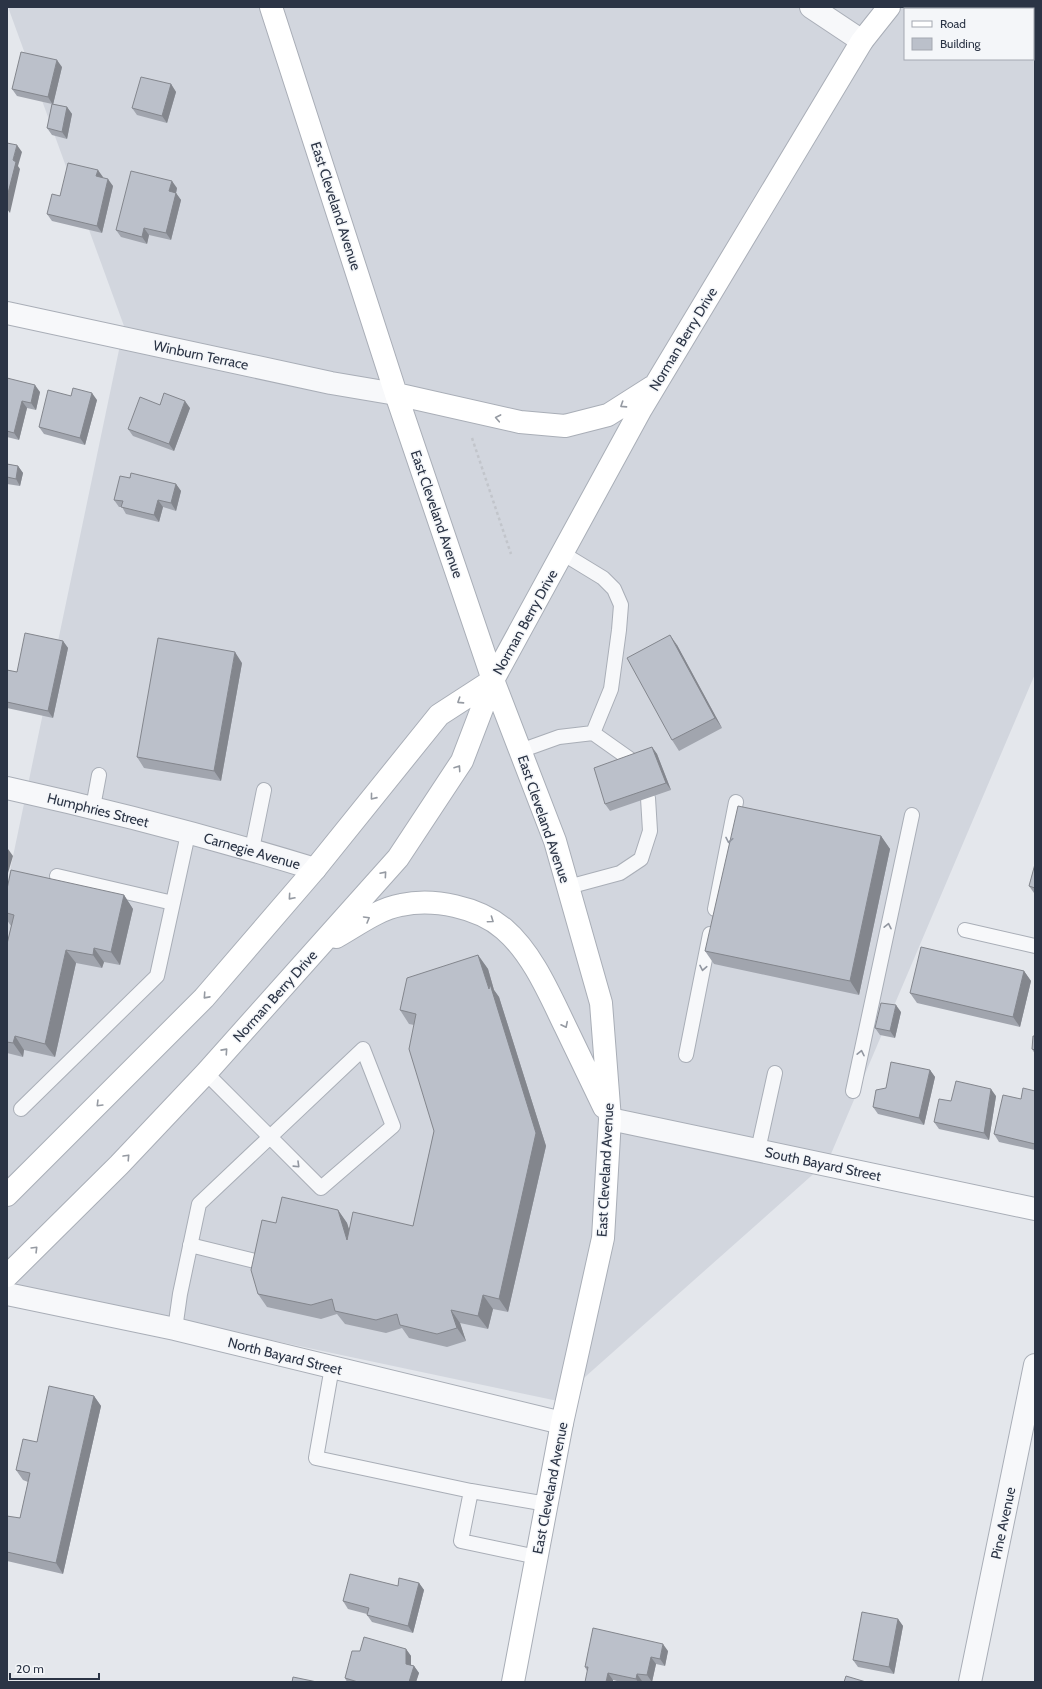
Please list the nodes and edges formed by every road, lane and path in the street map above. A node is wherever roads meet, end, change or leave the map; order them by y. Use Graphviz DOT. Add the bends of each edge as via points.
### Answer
graph roads {
  1 [pos="271,7"];
  2 [pos="811,7"];
  3 [pos="889,7"];
  4 [pos="862,42"];
  5 [pos="7,313"];
  6 [pos="656,384"];
  7 [pos="396,394"];
  8 [pos="470,434"];
  9 [pos="562,553"];
  10 [pos="511,554"];
  11 [pos="493,680"];
  12 [pos="593,732"];
  13 [pos="520,751"];
  14 [pos="634,762"];
  15 [pos="100,775"];
  16 [pos="7,788"];
  17 [pos="264,790"];
  18 [pos="648,798"];
  19 [pos="736,802"];
  20 [pos="93,807"];
  21 [pos="912,815"];
  22 [pos="188,834"];
  23 [pos="252,849"];
  24 [pos="315,869"];
  25 [pos="57,876"];
  26 [pos="568,887"];
  27 [pos="173,903"];
  28 [pos="965,930"];
  29 [pos="321,946"];
  30 [pos="1035,946"];
  31 [pos="686,1055"];
  32 [pos="206,1072"];
  33 [pos="775,1073"];
  34 [pos="852,1091"];
  35 [pos="20,1109"];
  36 [pos="610,1119"];
  37 [pos="269,1138"];
  38 [pos="758,1150"];
  39 [pos="7,1195"];
  40 [pos="1035,1209"];
  41 [pos="190,1245"];
  42 [pos="259,1262"];
  43 [pos="7,1276"];
  44 [pos="7,1294"];
  45 [pos="176,1329"];
  46 [pos="1035,1365"];
  47 [pos="332,1367"];
  48 [pos="562,1423"];
  49 [pos="471,1491"];
  50 [pos="547,1504"];
  51 [pos="537,1557"];
  52 [pos="513,1682"];
  53 [pos="970,1682"];
  1 -- 7 [label="main road, East Cleveland Avenue"];
  2 -- 4 [label="street"];
  3 -- 4 [label="main road, Norman Berry Drive"];
  4 -- 6 [label="main road, Norman Berry Drive"];
  5 -- 7 [label="street, Winburn Terrace" via="331,383"];
  6 -- 7 [label="main road, one-way" via="608,416 565,426 520,422"];
  6 -- 9 [label="main road, Norman Berry Drive"];
  7 -- 11 [label="main road, East Cleveland Avenue"];
  8 -- 10 [label="path"];
  9 -- 11 [label="main road, Norman Berry Drive"];
  9 -- 12 [label="lane" via="603,578 614,589 621,604 611,689"];
  11 -- 13 [label="main road, East Cleveland Avenue"];
  11 -- 24 [label="main road, Norman Berry Drive, one-way" via="439,715"];
  29 -- 11 [label="main road, Norman Berry Drive, one-way" via="398,858 462,761"];
  12 -- 13 [label="lane" via="559,737"];
  12 -- 14 [label="lane"];
  13 -- 26 [label="main road, East Cleveland Avenue" via="555,841"];
  15 -- 20 [label="lane"];
  16 -- 20 [label="street, Humphries Street"];
  17 -- 23 [label="lane"];
  18 -- 26 [label="lane" via="650,831 641,858 620,872"];
  19 -- 31 [label="lane, one-way"];
  20 -- 22 [label="street, Humphries Street"];
  34 -- 21 [label="lane, one-way"];
  22 -- 23 [label="street, Carnegie Avenue"];
  22 -- 27 [label="lane"];
  23 -- 24 [label="street, Carnegie Avenue"];
  24 -- 39 [label="main road, Norman Berry Drive, one-way" via="204,998"];
  25 -- 27 [label="lane"];
  26 -- 36 [label="main road, East Cleveland Avenue" via="601,1003"];
  27 -- 35 [label="lane" via="157,976"];
  28 -- 30 [label="lane"];
  32 -- 29 [label="main road, Norman Berry Drive, one-way"];
  29 -- 36 [label="main road, one-way" via="380,912 400,905 430,903 485,916 504,929 528,957 543,980"];
  32 -- 37 [label="lane"];
  43 -- 32 [label="main road, Norman Berry Drive, one-way" via="119,1165"];
  33 -- 38 [label="lane"];
  36 -- 38 [label="street, South Bayard Street"];
  36 -- 48 [label="main road, East Cleveland Avenue" via="602,1238"];
  37 -- 37 [label="lane, one-way" via="321,1188 393,1126 363,1049"];
  37 -- 41 [label="lane" via="199,1204"];
  38 -- 40 [label="street, South Bayard Street"];
  41 -- 42 [label="lane"];
  41 -- 45 [label="lane"];
  44 -- 45 [label="street, North Bayard Street"];
  45 -- 47 [label="street, North Bayard Street"];
  46 -- 53 [label="street, Pine Avenue"];
  47 -- 48 [label="street, North Bayard Street"];
  47 -- 49 [label="lane" via="316,1458"];
  48 -- 50 [label="main road, East Cleveland Avenue"];
  49 -- 50 [label="lane"];
  49 -- 51 [label="lane" via="461,1541"];
  50 -- 51 [label="main road, East Cleveland Avenue"];
  51 -- 52 [label="main road, East Cleveland Avenue"];
}
